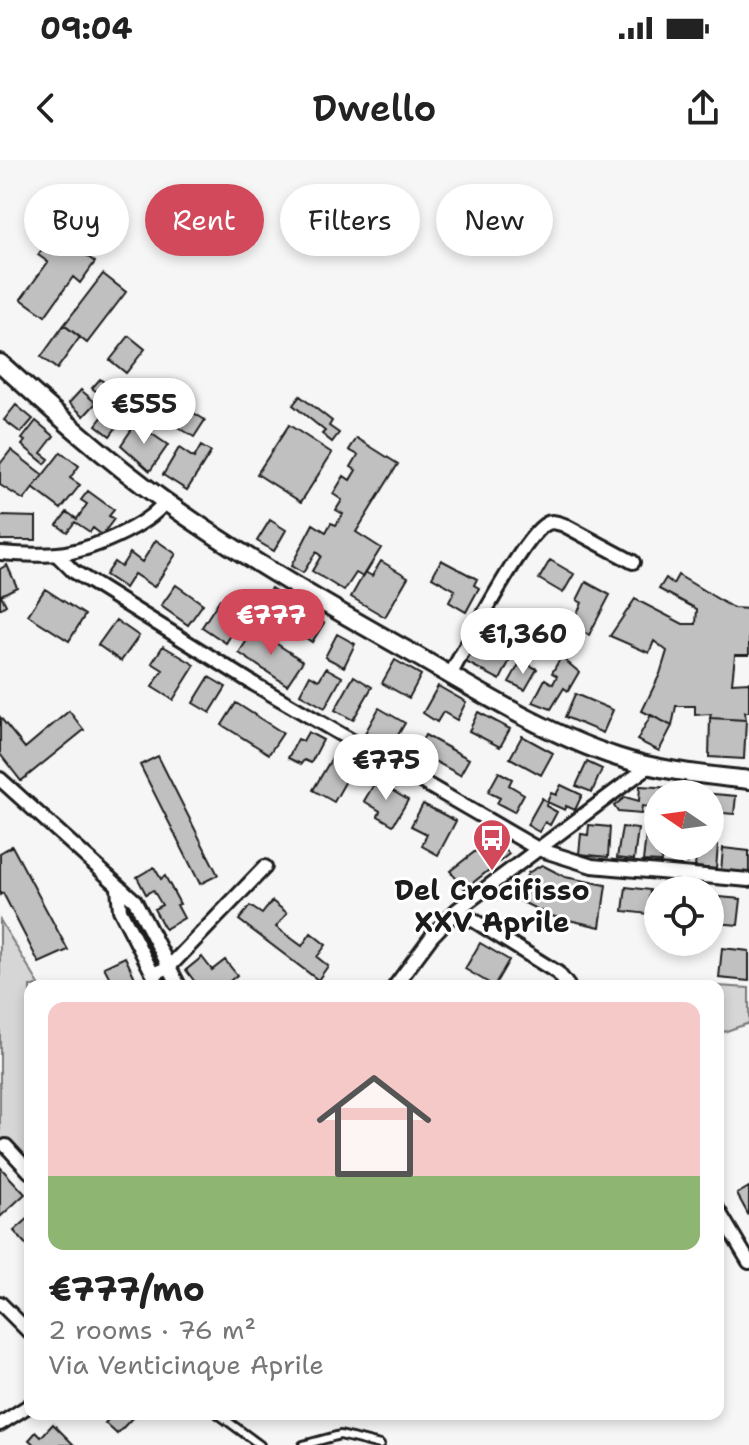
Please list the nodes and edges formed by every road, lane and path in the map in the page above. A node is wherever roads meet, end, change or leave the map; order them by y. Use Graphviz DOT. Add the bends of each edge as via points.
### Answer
graph roads {
  1 [pos="0,363"];
  2 [pos="165,502"];
  3 [pos="0,553"];
  4 [pos="57,555"];
  5 [pos="633,562"];
  6 [pos="450,675"];
  7 [pos="649,766"];
  8 [pos="0,779"];
  9 [pos="749,780"];
  10 [pos="538,849"];
  11 [pos="265,867"];
  12 [pos="749,880"];
  13 [pos="118,888"];
  14 [pos="457,910"];
  15 [pos="169,967"];
  16 [pos="156,980"];
  17 [pos="176,980"];
  18 [pos="399,980"];
  19 [pos="562,980"];
  20 [pos="6,1146"];
  21 [pos="24,1166"];
  22 [pos="724,1220"];
  23 [pos="749,1262"];
  24 [pos="0,1303"];
  25 [pos="24,1327"];
  26 [pos="24,1409"];
  27 [pos="226,1420"];
  28 [pos="0,1424"];
  29 [pos="260,1445"];
  30 [pos="303,1445"];
  31 [pos="380,1445"];
  1 -- 2 [label="street"];
  2 -- 4 [label="street" via="136,527"];
  2 -- 6 [label="street" via="311,596"];
  3 -- 4 [label="street"];
  4 -- 10 [label="street" via="73,571 254,684"];
  5 -- 6 [label="street" via="564,525 545,524 513,565"];
  6 -- 7 [label="street" via="569,737"];
  7 -- 9 [label="street"];
  7 -- 10 [label="street"];
  8 -- 13 [label="street"];
  10 -- 12 [label="street" via="592,866"];
  10 -- 14 [label="street"];
  11 -- 15 [label="street"];
  13 -- 15 [label="street" via="135,901"];
  13 -- 16 [label="street" via="120,910"];
  14 -- 18 [label="street"];
  14 -- 19 [label="street"];
  15 -- 16 [label="street"];
  15 -- 17 [label="street"];
  20 -- 21 [label="street"];
  22 -- 23 [label="street"];
  24 -- 25 [label="street"];
  26 -- 28 [label="street"];
  27 -- 29 [label="lane"];
  30 -- 31 [label="lane" via="340,1435"];
}
